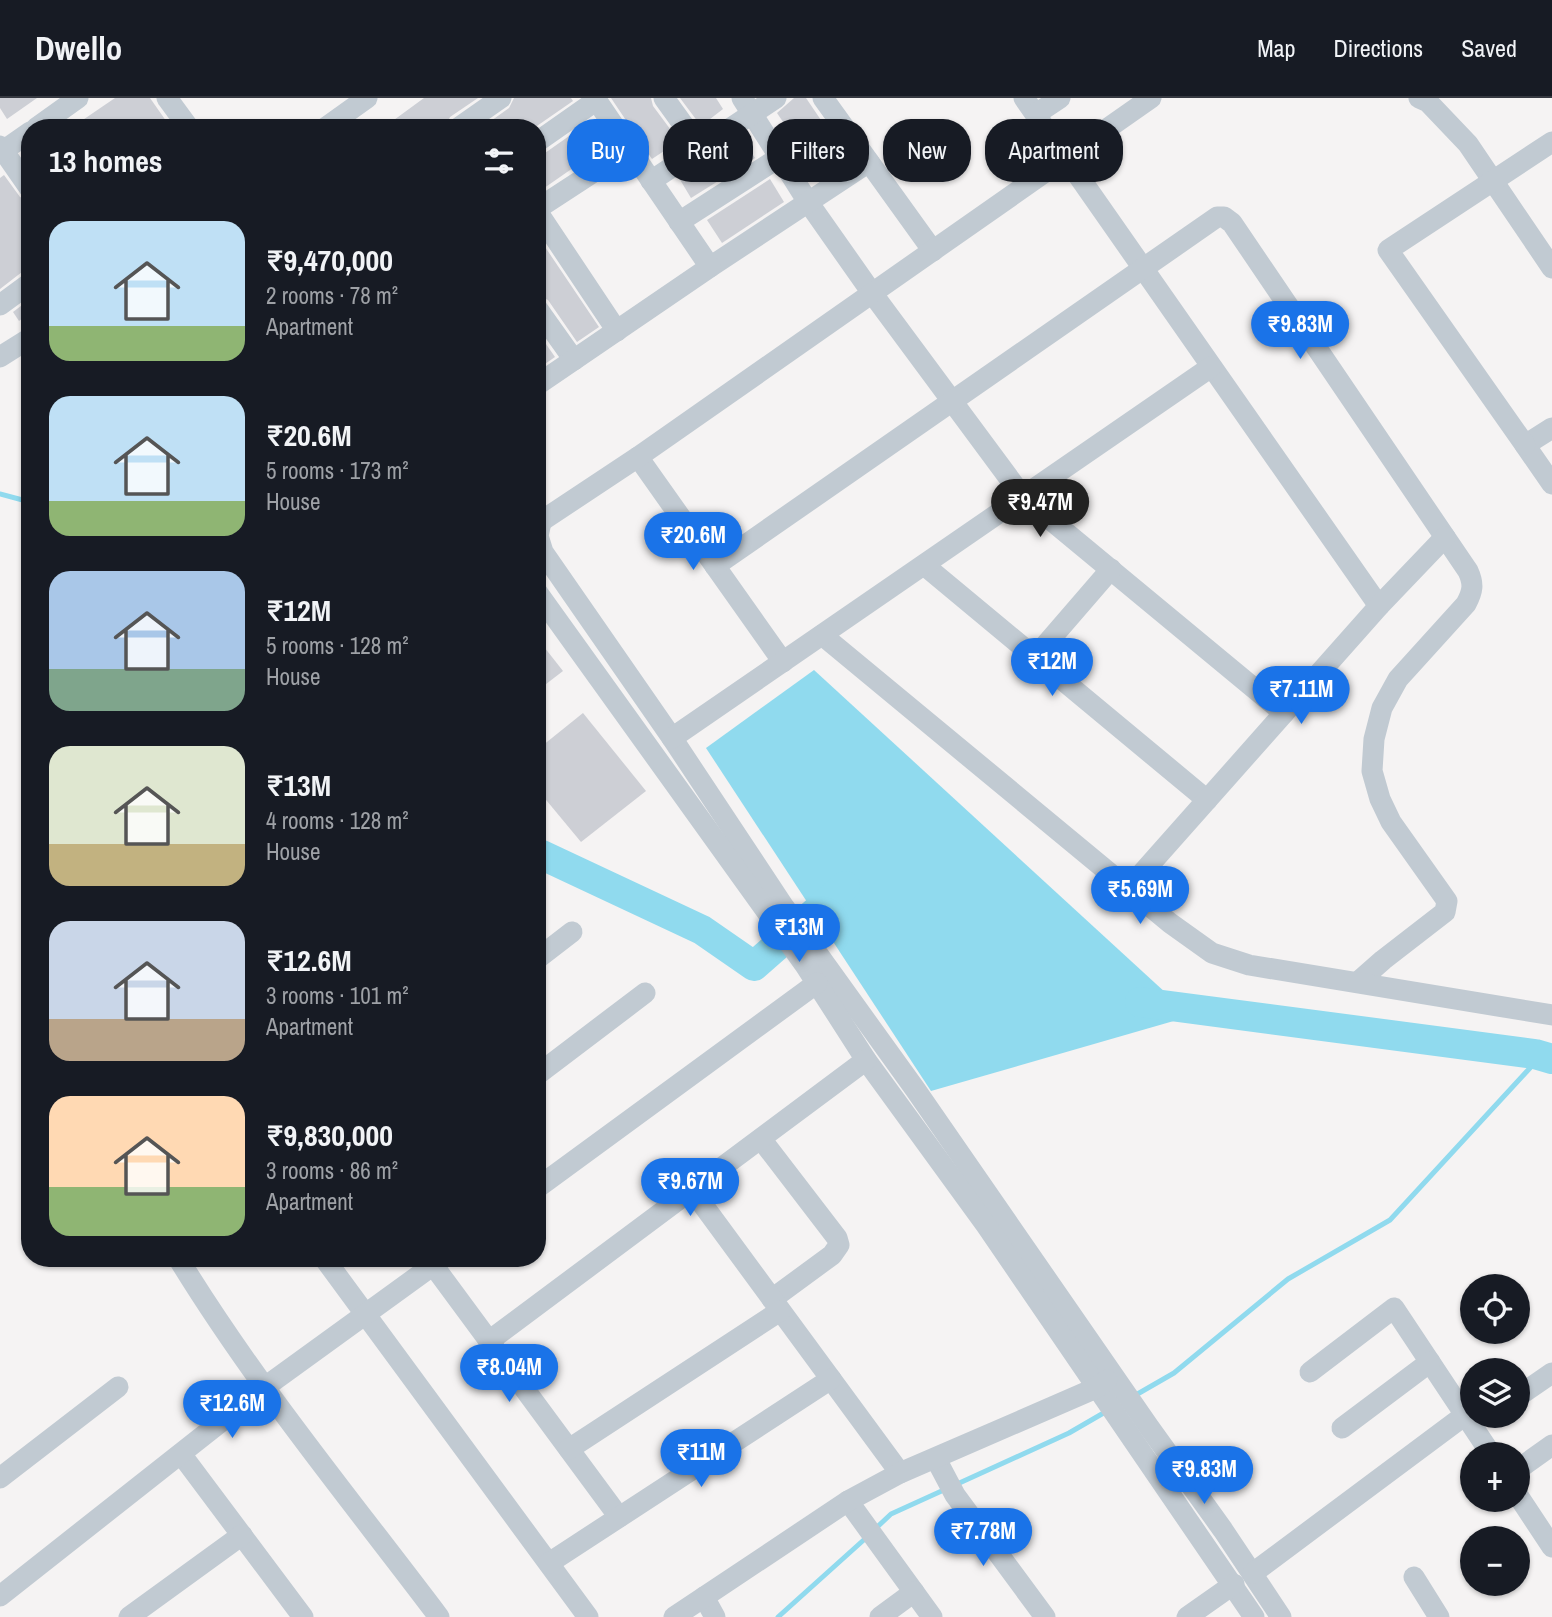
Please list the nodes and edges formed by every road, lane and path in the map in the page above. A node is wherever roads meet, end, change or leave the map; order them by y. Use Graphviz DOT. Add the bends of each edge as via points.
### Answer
graph roads {
  1 [pos="78,98"];
  2 [pos="167,98"];
  3 [pos="367,98"];
  4 [pos="501,98"];
  5 [pos="664,98"];
  6 [pos="776,98"];
  7 [pos="823,98"];
  8 [pos="1060,98"];
  9 [pos="1151,98"];
  10 [pos="1419,98"];
  11 [pos="596,99"];
  12 [pos="747,105"];
  13 [pos="1030,106"];
  14 [pos="49,119"];
  15 [pos="182,119"];
  16 [pos="343,119"];
  17 [pos="471,119"];
  18 [pos="609,119"];
  19 [pos="679,119"];
  20 [pos="732,119"];
  21 [pos="838,119"];
  22 [pos="1121,119"];
  23 [pos="546,135"];
  24 [pos="767,137"];
  25 [pos="21,138"];
  26 [pos="1552,142"];
  27 [pos="1,150"];
  28 [pos="869,162"];
  29 [pos="767,165"];
  30 [pos="663,173"];
  31 [pos="21,177"];
  32 [pos="649,178"];
  33 [pos="651,181"];
  34 [pos="579,182"];
  35 [pos="796,182"];
  36 [pos="838,182"];
  37 [pos="1032,182"];
  38 [pos="1083,182"];
  39 [pos="1493,183"];
  40 [pos="808,202"];
  41 [pos="546,204"];
  42 [pos="679,222"];
  43 [pos="546,224"];
  44 [pos="933,251"];
  45 [pos="710,267"];
  46 [pos="1552,268"];
  47 [pos="1143,269"];
  48 [pos="21,290"];
  49 [pos="872,293"];
  50 [pos="0,305"];
  51 [pos="546,321"];
  52 [pos="617,331"];
  53 [pos="21,344"];
  54 [pos="0,357"];
  55 [pos="574,360"];
  56 [pos="1211,367"];
  57 [pos="546,379"];
  58 [pos="950,402"];
  59 [pos="1552,428"];
  60 [pos="1525,445"];
  61 [pos="638,457"];
  62 [pos="1552,484"];
  63 [pos="1023,497"];
  64 [pos="546,518"];
  65 [pos="1445,537"];
  66 [pos="546,556"];
  67 [pos="924,565"];
  68 [pos="715,566"];
  69 [pos="1111,569"];
  70 [pos="546,605"];
  71 [pos="1379,606"];
  72 [pos="822,635"];
  73 [pos="1035,657"];
  74 [pos="783,662"];
  75 [pos="1284,713"];
  76 [pos="673,738"];
  77 [pos="1207,800"];
  78 [pos="1128,889"];
  79 [pos="572,932"];
  80 [pos="546,952"];
  81 [pos="1358,982"];
  82 [pos="817,983"];
  83 [pos="645,993"];
  84 [pos="1552,1015"];
  85 [pos="866,1060"];
  86 [pos="546,1068"];
  87 [pos="761,1139"];
  88 [pos="546,1175"];
  89 [pos="692,1190"];
  90 [pos="184,1267"];
  91 [pos="331,1267"];
  92 [pos="431,1267"];
  93 [pos="441,1267"];
  94 [pos="776,1305"];
  95 [pos="365,1314"];
  96 [pos="489,1341"];
  97 [pos="1430,1362"];
  98 [pos="1310,1372"];
  99 [pos="1552,1373"];
  100 [pos="831,1379"];
  101 [pos="118,1387"];
  102 [pos="265,1387"];
  103 [pos="1530,1387"];
  104 [pos="1109,1388"];
  105 [pos="1460,1399"];
  106 [pos="1126,1413"];
  107 [pos="1342,1428"];
  108 [pos="1463,1428"];
  109 [pos="1552,1445"];
  110 [pos="569,1449"];
  111 [pos="181,1454"];
  112 [pos="936,1459"];
  113 [pos="1530,1461"];
  114 [pos="900,1473"];
  115 [pos="0,1478"];
  116 [pos="848,1501"];
  117 [pos="1530,1507"];
  118 [pos="620,1517"];
  119 [pos="1546,1523"];
  120 [pos="242,1535"];
  121 [pos="1552,1547"];
  122 [pos="549,1563"];
  123 [pos="1253,1573"];
  124 [pos="1414,1577"];
  125 [pos="1234,1584"];
  126 [pos="914,1592"];
  127 [pos="0,1596"];
  128 [pos="705,1597"];
  129 [pos="130,1617"];
  130 [pos="303,1617"];
  131 [pos="439,1617"];
  132 [pos="588,1617"];
  133 [pos="674,1617"];
  134 [pos="715,1617"];
  135 [pos="880,1617"];
  136 [pos="932,1617"];
  137 [pos="1045,1617"];
  138 [pos="1187,1617"];
  139 [pos="1254,1617"];
  140 [pos="1281,1617"];
  141 [pos="1439,1617"];
  1 -- 14 [label="street"];
  2 -- 15 [label="street"];
  3 -- 16 [label="street"];
  4 -- 17 [label="street"];
  5 -- 19 [label="street"];
  6 -- 12 [label="street"];
  7 -- 21 [label="street"];
  8 -- 13 [label="street"];
  9 -- 22 [label="street"];
  10 -- 39 [label="street" via="1468,144"];
  11 -- 18 [label="street"];
  11 -- 23 [label="street"];
  12 -- 20 [label="street"];
  12 -- 24 [label="street"];
  25 -- 27 [label="street"];
  26 -- 39 [label="street"];
  27 -- 31 [label="street"];
  28 -- 44 [label="street"];
  29 -- 42 [label="street"];
  30 -- 33 [label="street"];
  32 -- 33 [label="street"];
  33 -- 42 [label="street"];
  34 -- 41 [label="street"];
  35 -- 40 [label="street"];
  36 -- 40 [label="street"];
  37 -- 44 [label="street"];
  38 -- 47 [label="street"];
  39 -- 46 [label="street"];
  39 -- 60 [label="street" via="1388,250"];
  40 -- 45 [label="street"];
  40 -- 49 [label="street"];
  42 -- 45 [label="street"];
  43 -- 52 [label="street"];
  44 -- 49 [label="street"];
  45 -- 52 [label="street"];
  47 -- 56 [label="street"];
  47 -- 58 [label="street"];
  47 -- 65 [label="street" via="1217,217 1232,223"];
  48 -- 50 [label="street"];
  49 -- 58 [label="street"];
  49 -- 61 [label="street"];
  51 -- 55 [label="street"];
  52 -- 55 [label="street"];
  53 -- 54 [label="street"];
  55 -- 57 [label="street"];
  56 -- 63 [label="street"];
  56 -- 71 [label="street"];
  58 -- 63 [label="street"];
  58 -- 68 [label="street"];
  59 -- 60 [label="street"];
  60 -- 62 [label="street"];
  61 -- 64 [label="street"];
  61 -- 68 [label="street"];
  63 -- 67 [label="street"];
  63 -- 69 [label="street"];
  65 -- 71 [label="street"];
  65 -- 81 [label="street" via="1468,571 1472,593 1398,679 1382,708 1372,771 1391,822 1447,901 1445,912"];
  66 -- 76 [label="street"];
  67 -- 72 [label="street"];
  67 -- 73 [label="street"];
  68 -- 74 [label="street"];
  69 -- 73 [label="street"];
  69 -- 75 [label="street"];
  70 -- 82 [label="street"];
  71 -- 75 [label="street"];
  72 -- 74 [label="street"];
  72 -- 78 [label="street"];
  73 -- 77 [label="street"];
  74 -- 76 [label="street"];
  75 -- 77 [label="street"];
  76 -- 104 [label="street"];
  77 -- 78 [label="street"];
  78 -- 81 [label="street" via="1212,953 1249,965"];
  79 -- 80 [label="street"];
  81 -- 84 [label="street"];
  82 -- 85 [label="street"];
  82 -- 88 [label="street"];
  83 -- 86 [label="street"];
  85 -- 87 [label="street"];
  85 -- 104 [label="street"];
  87 -- 89 [label="street"];
  87 -- 94 [label="street" via="839,1245"];
  89 -- 94 [label="street"];
  89 -- 96 [label="street"];
  90 -- 102 [label="street"];
  91 -- 95 [label="street"];
  92 -- 95 [label="street"];
  93 -- 96 [label="street"];
  94 -- 100 [label="street"];
  94 -- 110 [label="street"];
  95 -- 102 [label="street"];
  95 -- 122 [label="street"];
  96 -- 110 [label="street"];
  97 -- 98 [label="street" via="1394,1308"];
  97 -- 105 [label="street"];
  97 -- 107 [label="street"];
  99 -- 103 [label="street"];
  100 -- 114 [label="street"];
  100 -- 118 [label="street"];
  101 -- 115 [label="street"];
  102 -- 111 [label="street"];
  102 -- 131 [label="street"];
  104 -- 106 [label="street"];
  104 -- 112 [label="street"];
  106 -- 123 [label="street"];
  106 -- 125 [label="street"];
  108 -- 123 [label="street"];
  109 -- 113 [label="street"];
  110 -- 118 [label="street"];
  111 -- 120 [label="street"];
  111 -- 127 [label="street"];
  112 -- 114 [label="street"];
  112 -- 137 [label="street"];
  114 -- 116 [label="street"];
  116 -- 126 [label="street"];
  116 -- 128 [label="street"];
  117 -- 119 [label="street"];
  118 -- 122 [label="street"];
  119 -- 121 [label="street"];
  120 -- 129 [label="street"];
  120 -- 130 [label="street"];
  122 -- 132 [label="street"];
  123 -- 140 [label="street"];
  124 -- 141 [label="street"];
  125 -- 138 [label="street"];
  125 -- 139 [label="street"];
  126 -- 135 [label="street"];
  126 -- 136 [label="street"];
  128 -- 133 [label="street"];
  128 -- 134 [label="street"];
}
